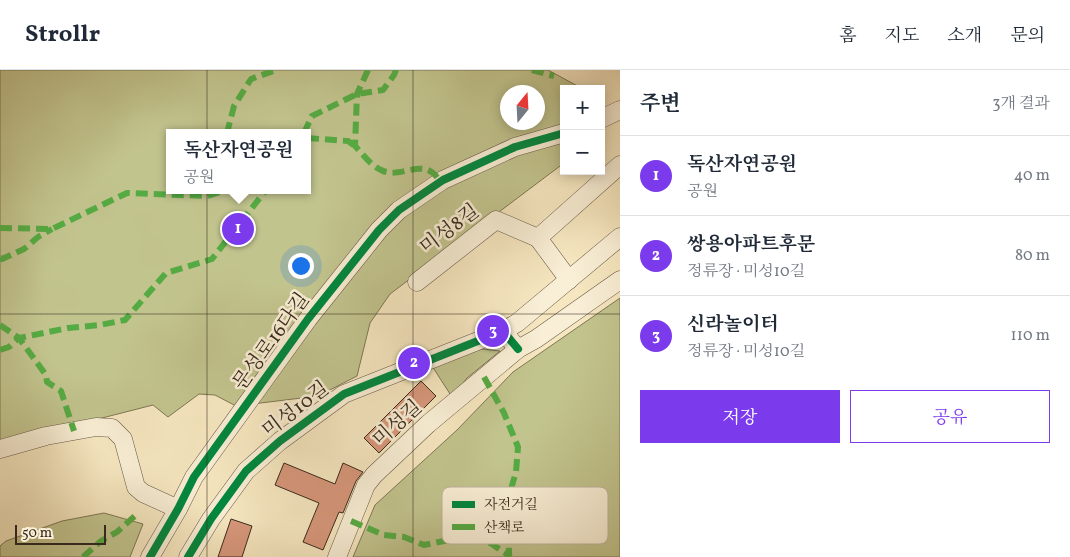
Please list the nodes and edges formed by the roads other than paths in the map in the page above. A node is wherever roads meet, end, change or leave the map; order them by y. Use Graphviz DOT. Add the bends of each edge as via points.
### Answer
graph roads {
  1 [pos="620,110"];
  2 [pos="605,117"];
  3 [pos="560,134"];
  4 [pos="620,165"];
  5 [pos="620,237"];
  6 [pos="538,238"];
  7 [pos="569,280"];
  8 [pos="620,280"];
  9 [pos="417,282"];
  10 [pos="504,332"];
  11 [pos="518,349"];
  12 [pos="0,449"];
  13 [pos="178,509"];
  14 [pos="151,557"];
  15 [pos="188,557"];
  16 [pos="337,557"];
  1 -- 2 [label="street"];
  3 -- 13 [label="street, 문성로16다길" via="515,147 443,180 399,210 379,230 308,319 194,477"];
  4 -- 6 [label="street"];
  5 -- 7 [label="street"];
  6 -- 7 [label="street"];
  6 -- 9 [label="street, 미성8길" via="496,220"];
  7 -- 10 [label="street"];
  8 -- 11 [label="street, 미성길"];
  10 -- 11 [label="street"];
  10 -- 15 [label="street, 미성10길" via="344,394 280,441 246,471"];
  11 -- 16 [label="street, 미성길" via="428,424 374,475 366,485"];
  12 -- 13 [label="street" via="46,436 96,427 112,428 123,439 136,487"];
  13 -- 14 [label="street, 문성로16다길"];
}
